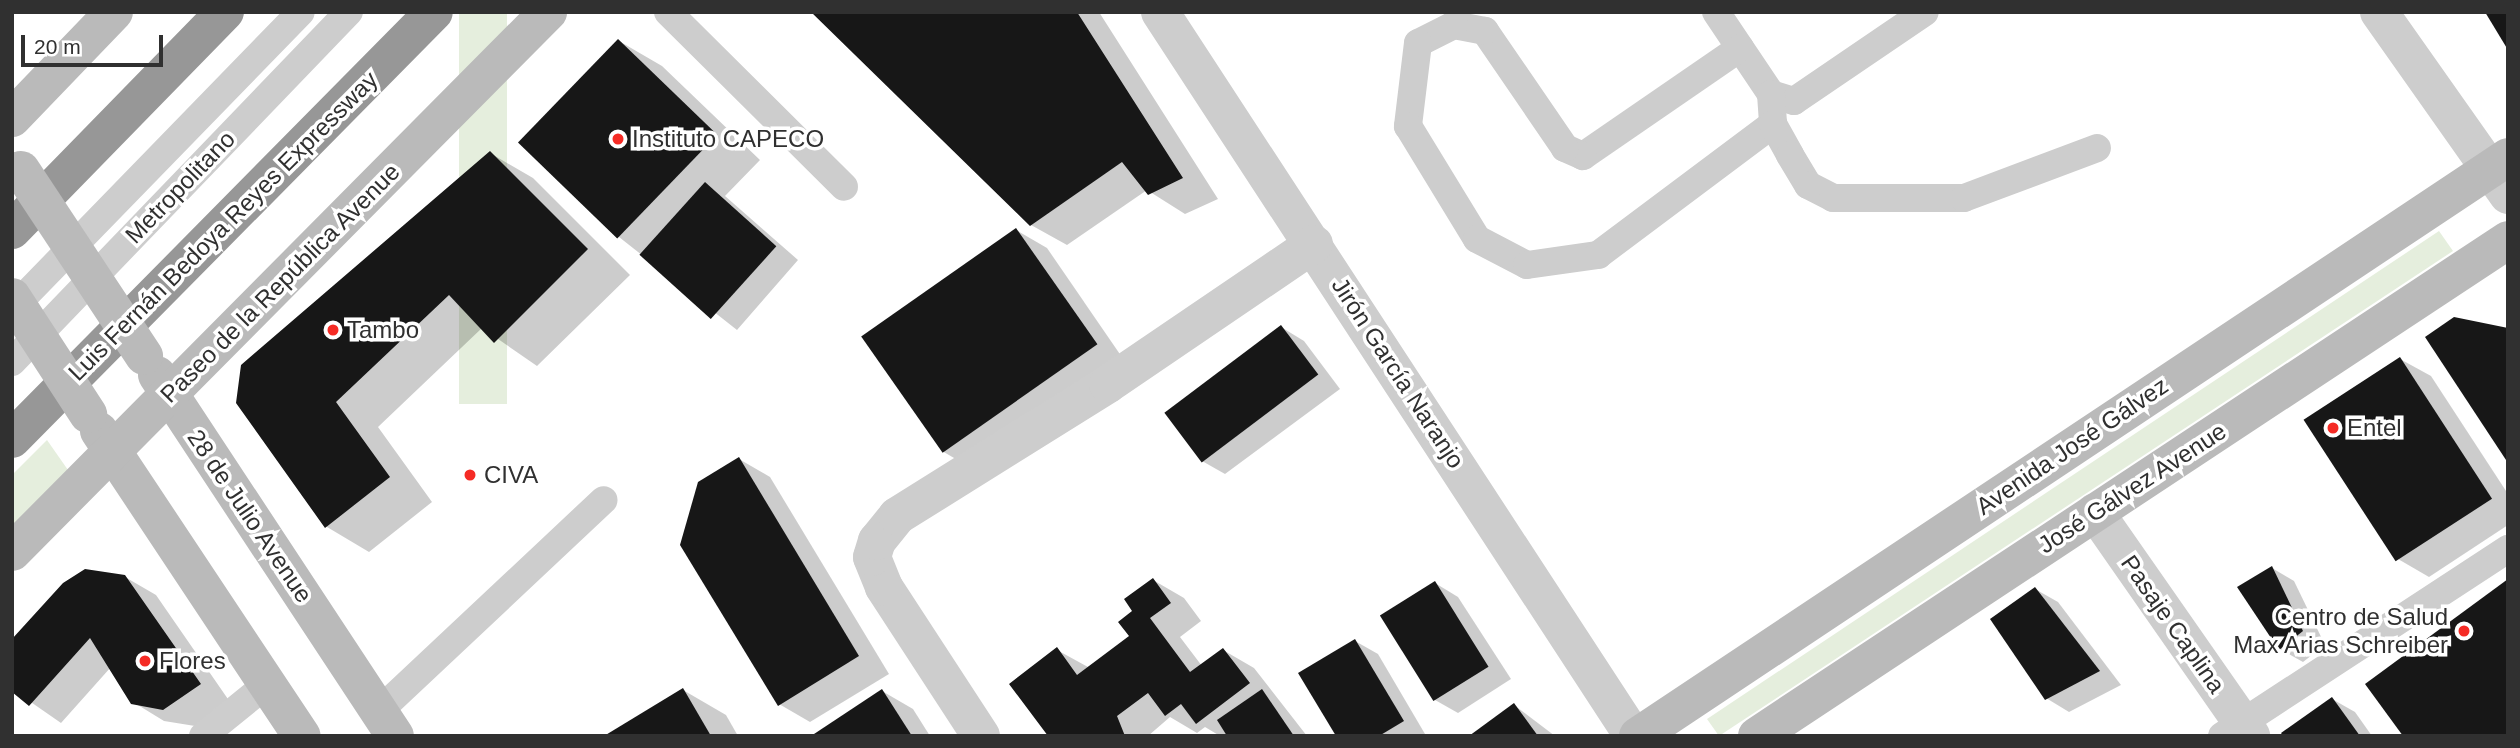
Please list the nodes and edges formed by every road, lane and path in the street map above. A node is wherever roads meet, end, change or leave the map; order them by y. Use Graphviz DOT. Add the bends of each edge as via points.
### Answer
graph roads {
  1 [pos="114,12"];
  2 [pos="225,12"];
  3 [pos="300,12"];
  4 [pos="349,12"];
  5 [pos="434,12"];
  6 [pos="548,12"];
  7 [pos="668,12"];
  8 [pos="1160,12"];
  9 [pos="1716,12"];
  10 [pos="1925,12"];
  11 [pos="2379,12"];
  12 [pos="1740,48"];
  13 [pos="1771,94"];
  14 [pos="12,118"];
  15 [pos="1773,124"];
  16 [pos="2098,148"];
  17 [pos="17,164"];
  18 [pos="2502,173"];
  19 [pos="844,187"];
  20 [pos="12,230"];
  21 [pos="2508,240"];
  22 [pos="1314,244"];
  23 [pos="12,297"];
  24 [pos="12,309"];
  25 [pos="12,362"];
  26 [pos="170,395"];
  27 [pos="12,439"];
  28 [pos="112,452"];
  29 [pos="604,500"];
  30 [pos="2095,513"];
  31 [pos="2508,549"];
  32 [pos="12,552"];
  33 [pos="267,684"];
  34 [pos="387,724"];
  35 [pos="2238,731"];
  36 [pos="203,736"];
  37 [pos="302,736"];
  38 [pos="981,736"];
  39 [pos="1635,736"];
  40 [pos="1757,736"];
  1 -- 14 [label="main road"];
  2 -- 20 [label="highway"];
  3 -- 24 [label="lane, Metropolitano"];
  4 -- 25 [label="lane, Metropolitano"];
  5 -- 27 [label="highway, Luis Fernán Bedoya Reyes Expressway"];
  6 -- 26 [label="main road, Paseo de la República Avenue"];
  7 -- 19 [label="lane"];
  8 -- 22 [label="street, Jirón García Naranjo"];
  9 -- 12 [label="lane"];
  10 -- 13 [label="lane" via="1794,101"];
  11 -- 18 [label="street"];
  12 -- 13 [label="lane"];
  12 -- 15 [label="lane" via="1583,156 1565,148 1485,30 1454,25 1418,43 1408,126 1477,239 1527,265 1598,255"];
  13 -- 15 [label="lane"];
  15 -- 16 [label="lane" via="1808,185 1833,198 1964,198"];
  17 -- 26 [label="main road, 28 de Julio Avenue, bridge"];
  18 -- 39 [label="main road, Avenida José Gálvez"];
  21 -- 30 [label="main road, José Gálvez Avenue"];
  22 -- 38 [label="street" via="1108,384 897,516 877,541 872,556 884,587"];
  22 -- 39 [label="street, Jirón García Naranjo"];
  23 -- 28 [label="main road, bridge"];
  26 -- 28 [label="main road, Paseo de la República Avenue"];
  26 -- 34 [label="main road, 28 de Julio Avenue"];
  28 -- 32 [label="main road, Paseo de la República Avenue"];
  28 -- 33 [label="main road"];
  29 -- 34 [label="lane"];
  30 -- 35 [label="street, Pasaje Caplina"];
  30 -- 40 [label="main road, José Gálvez Avenue"];
  31 -- 35 [label="lane"];
  33 -- 36 [label="lane"];
  33 -- 37 [label="main road"];
}
